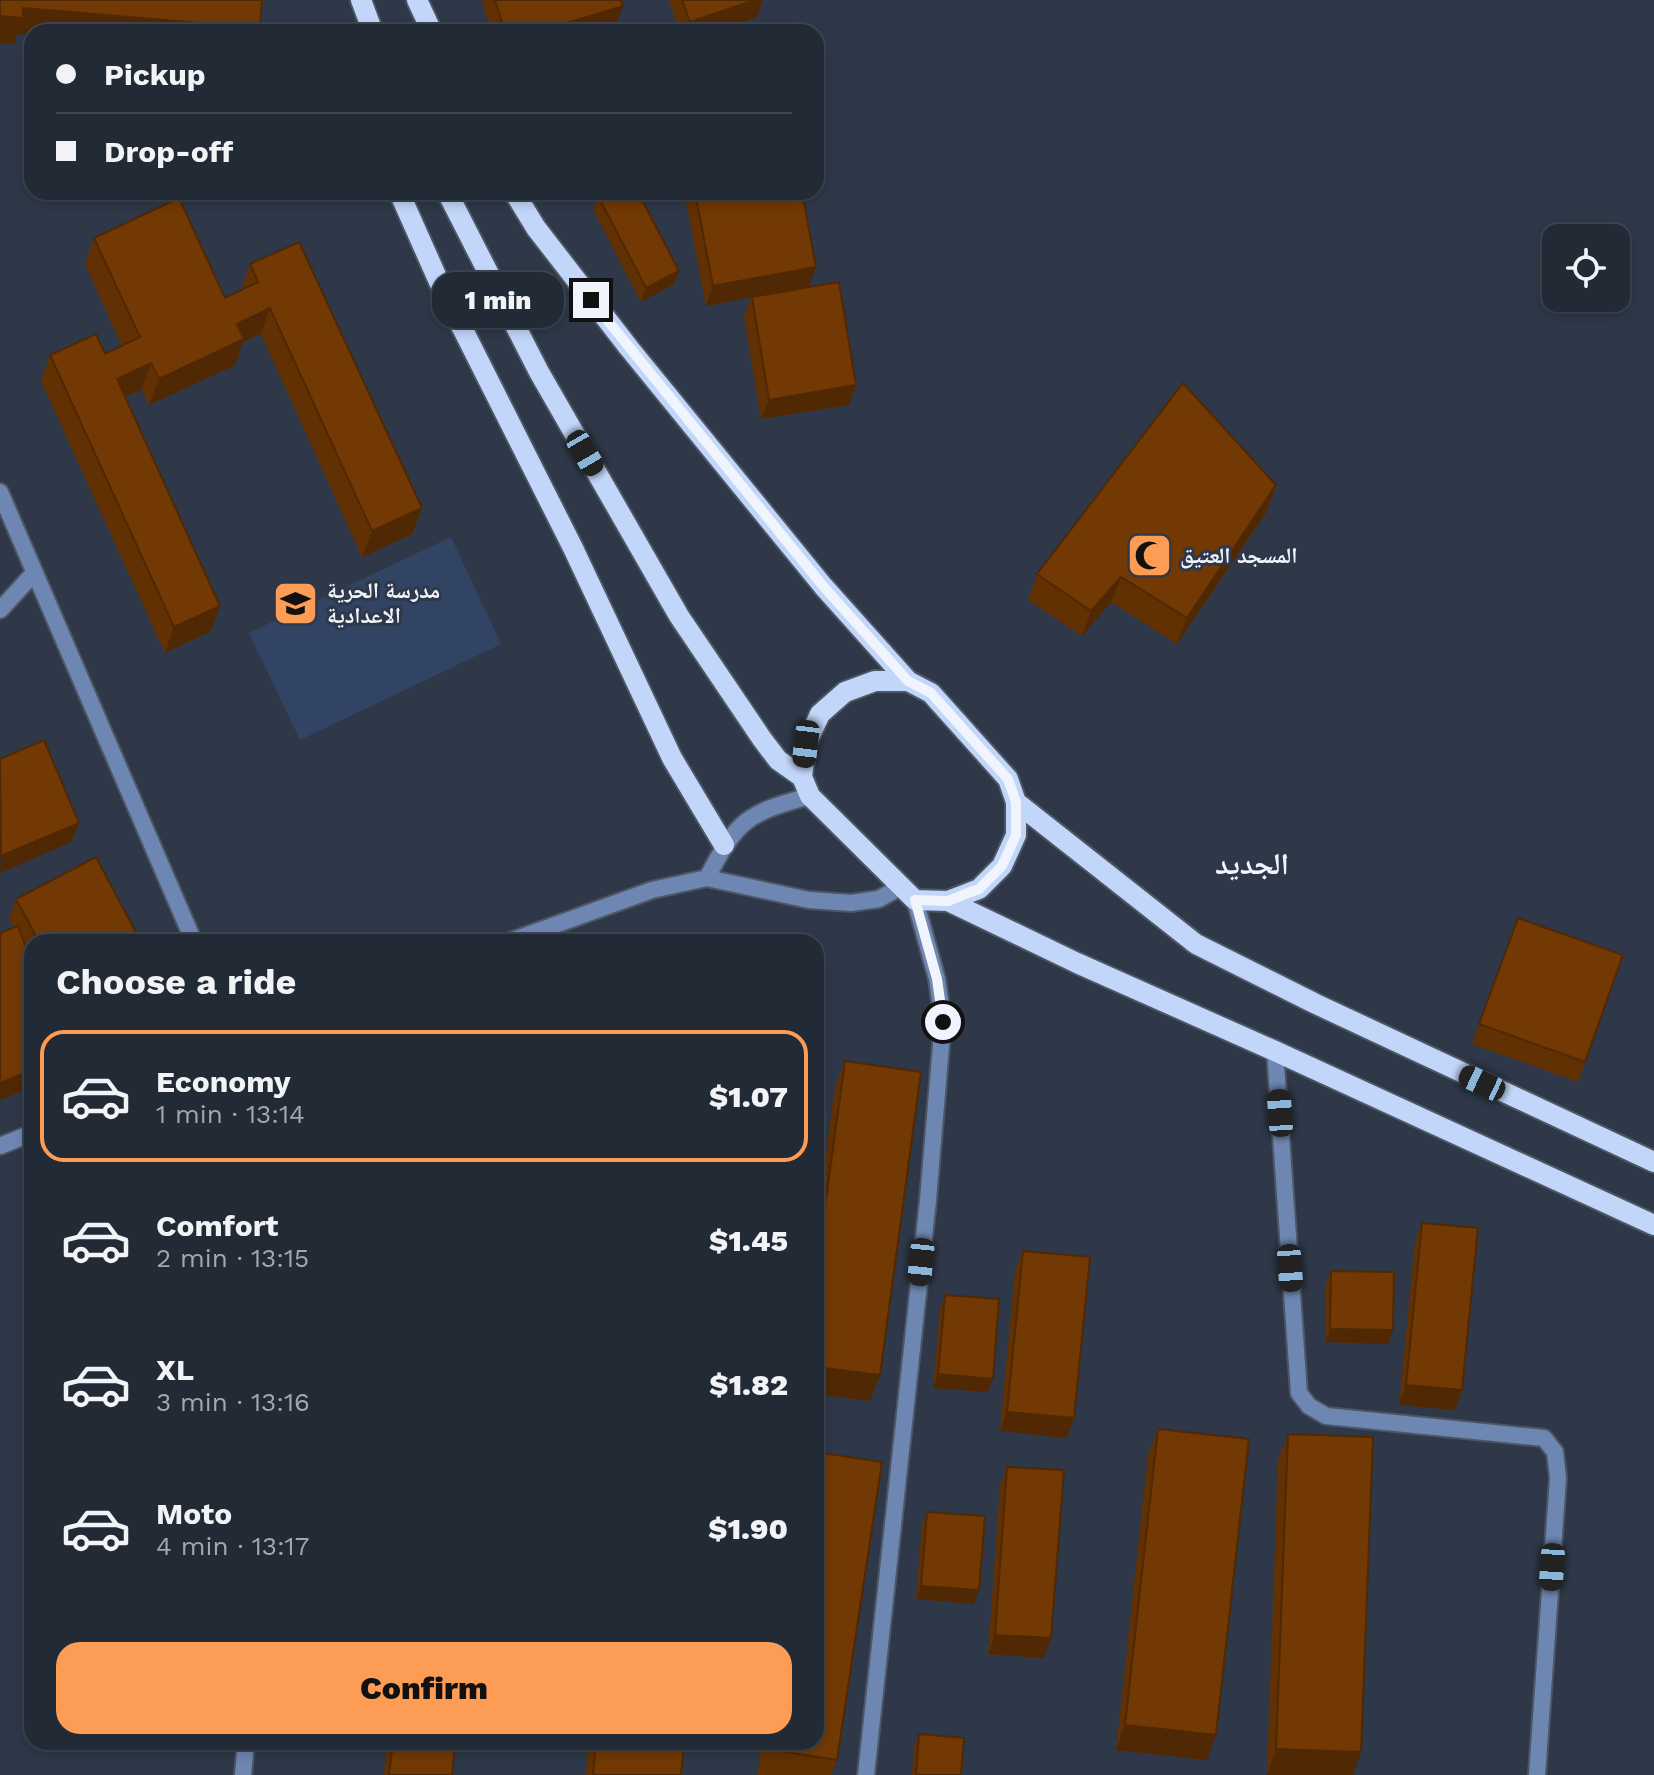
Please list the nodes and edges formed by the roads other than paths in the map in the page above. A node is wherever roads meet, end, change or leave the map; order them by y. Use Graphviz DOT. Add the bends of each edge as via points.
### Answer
graph roads {
  1 [pos="361,0"];
  2 [pos="417,0"];
  3 [pos="370,24"];
  4 [pos="428,24"];
  5 [pos="403,200"];
  6 [pos="451,200"];
  7 [pos="519,200"];
  8 [pos="0,492"];
  9 [pos="34,573"];
  10 [pos="0,610"];
  11 [pos="908,681"];
  12 [pos="802,777"];
  13 [pos="810,796"];
  14 [pos="1016,802"];
  15 [pos="724,845"];
  16 [pos="707,878"];
  17 [pos="908,893"];
  18 [pos="948,901"];
  19 [pos="191,934"];
  20 [pos="530,934"];
  21 [pos="1275,1051"];
  22 [pos="24,1136"];
  23 [pos="0,1146"];
  24 [pos="1654,1162"];
  25 [pos="1654,1225"];
  26 [pos="245,1750"];
  27 [pos="243,1775"];
  28 [pos="866,1775"];
  29 [pos="1537,1775"];
  1 -- 3 [label="main road"];
  2 -- 4 [label="main road"];
  5 -- 15 [label="main road" via="672,758"];
  6 -- 12 [label="main road" via="539,372 679,616 778,760"];
  7 -- 11 [label="main road" via="629,348 823,586"];
  8 -- 9 [label="street"];
  9 -- 10 [label="street"];
  9 -- 19 [label="street"];
  11 -- 12 [label="main road" via="875,681 845,692 820,714 806,744"];
  11 -- 14 [label="main road" via="931,693 1008,779"];
  12 -- 13 [label="main road"];
  13 -- 15 [label="street" via="763,809"];
  13 -- 17 [label="main road"];
  14 -- 18 [label="main road" via="1016,835 1002,866 979,889"];
  14 -- 24 [label="main road" via="1196,944"];
  15 -- 16 [label="street"];
  16 -- 17 [label="street" via="809,900 851,903"];
  16 -- 20 [label="street" via="652,890"];
  17 -- 18 [label="main road"];
  17 -- 28 [label="street" via="937,979 943,1022"];
  18 -- 21 [label="main road"];
  21 -- 25 [label="main road"];
  21 -- 29 [label="street" via="1299,1393 1326,1416 1544,1438 1555,1452 1558,1478"];
  22 -- 23 [label="street"];
  26 -- 27 [label="street"];
}
